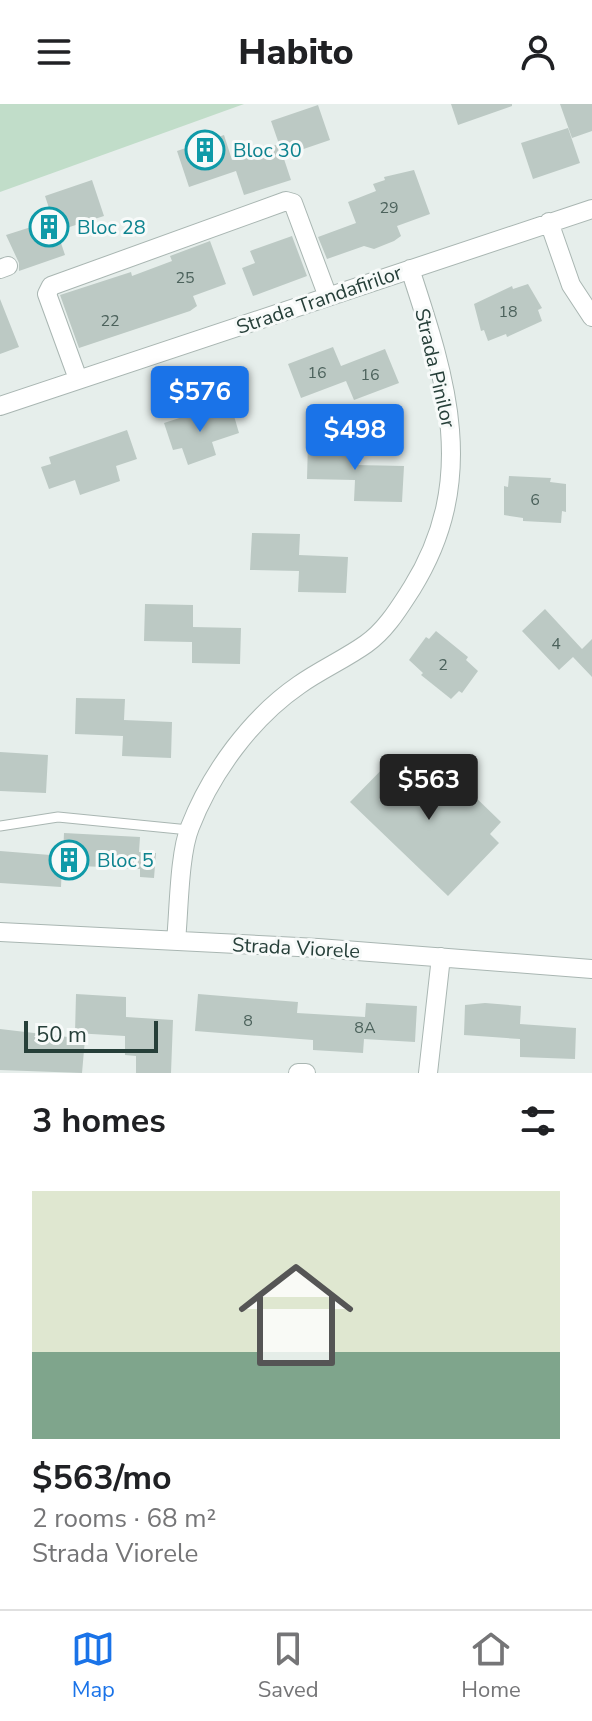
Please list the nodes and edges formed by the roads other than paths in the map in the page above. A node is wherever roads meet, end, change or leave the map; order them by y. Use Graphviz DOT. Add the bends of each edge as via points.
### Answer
graph roads {
  1 [pos="592,209"];
  2 [pos="549,222"];
  3 [pos="410,269"];
  4 [pos="328,297"];
  5 [pos="592,317"];
  6 [pos="78,379"];
  7 [pos="0,406"];
  8 [pos="0,826"];
  9 [pos="189,830"];
  10 [pos="0,932"];
  11 [pos="176,941"];
  12 [pos="441,957"];
  13 [pos="592,969"];
  14 [pos="298,1073"];
  15 [pos="306,1073"];
  16 [pos="428,1073"];
  1 -- 2 [label="street, Strada Trandafirilor"];
  2 -- 3 [label="street, Strada Trandafirilor"];
  2 -- 5 [label="street" via="571,285"];
  3 -- 4 [label="street, Strada Trandafirilor"];
  3 -- 9 [label="street, Strada Pinilor" via="447,404 451,445 453,478 436,541 390,622 368,643 276,703 239,742"];
  4 -- 6 [label="street, Strada Trandafirilor"];
  4 -- 6 [label="street" via="293,203 286,201 51,286 47,294"];
  6 -- 7 [label="street, Strada Trandafirilor"];
  8 -- 9 [label="lane" via="58,817"];
  9 -- 11 [label="street, Strada Pinilor"];
  10 -- 11 [label="street, Strada Viorele"];
  11 -- 12 [label="street, Strada Viorele"];
  12 -- 13 [label="street, Strada Viorele"];
  12 -- 16 [label="street"];
  14 -- 15 [label="street"];
}
